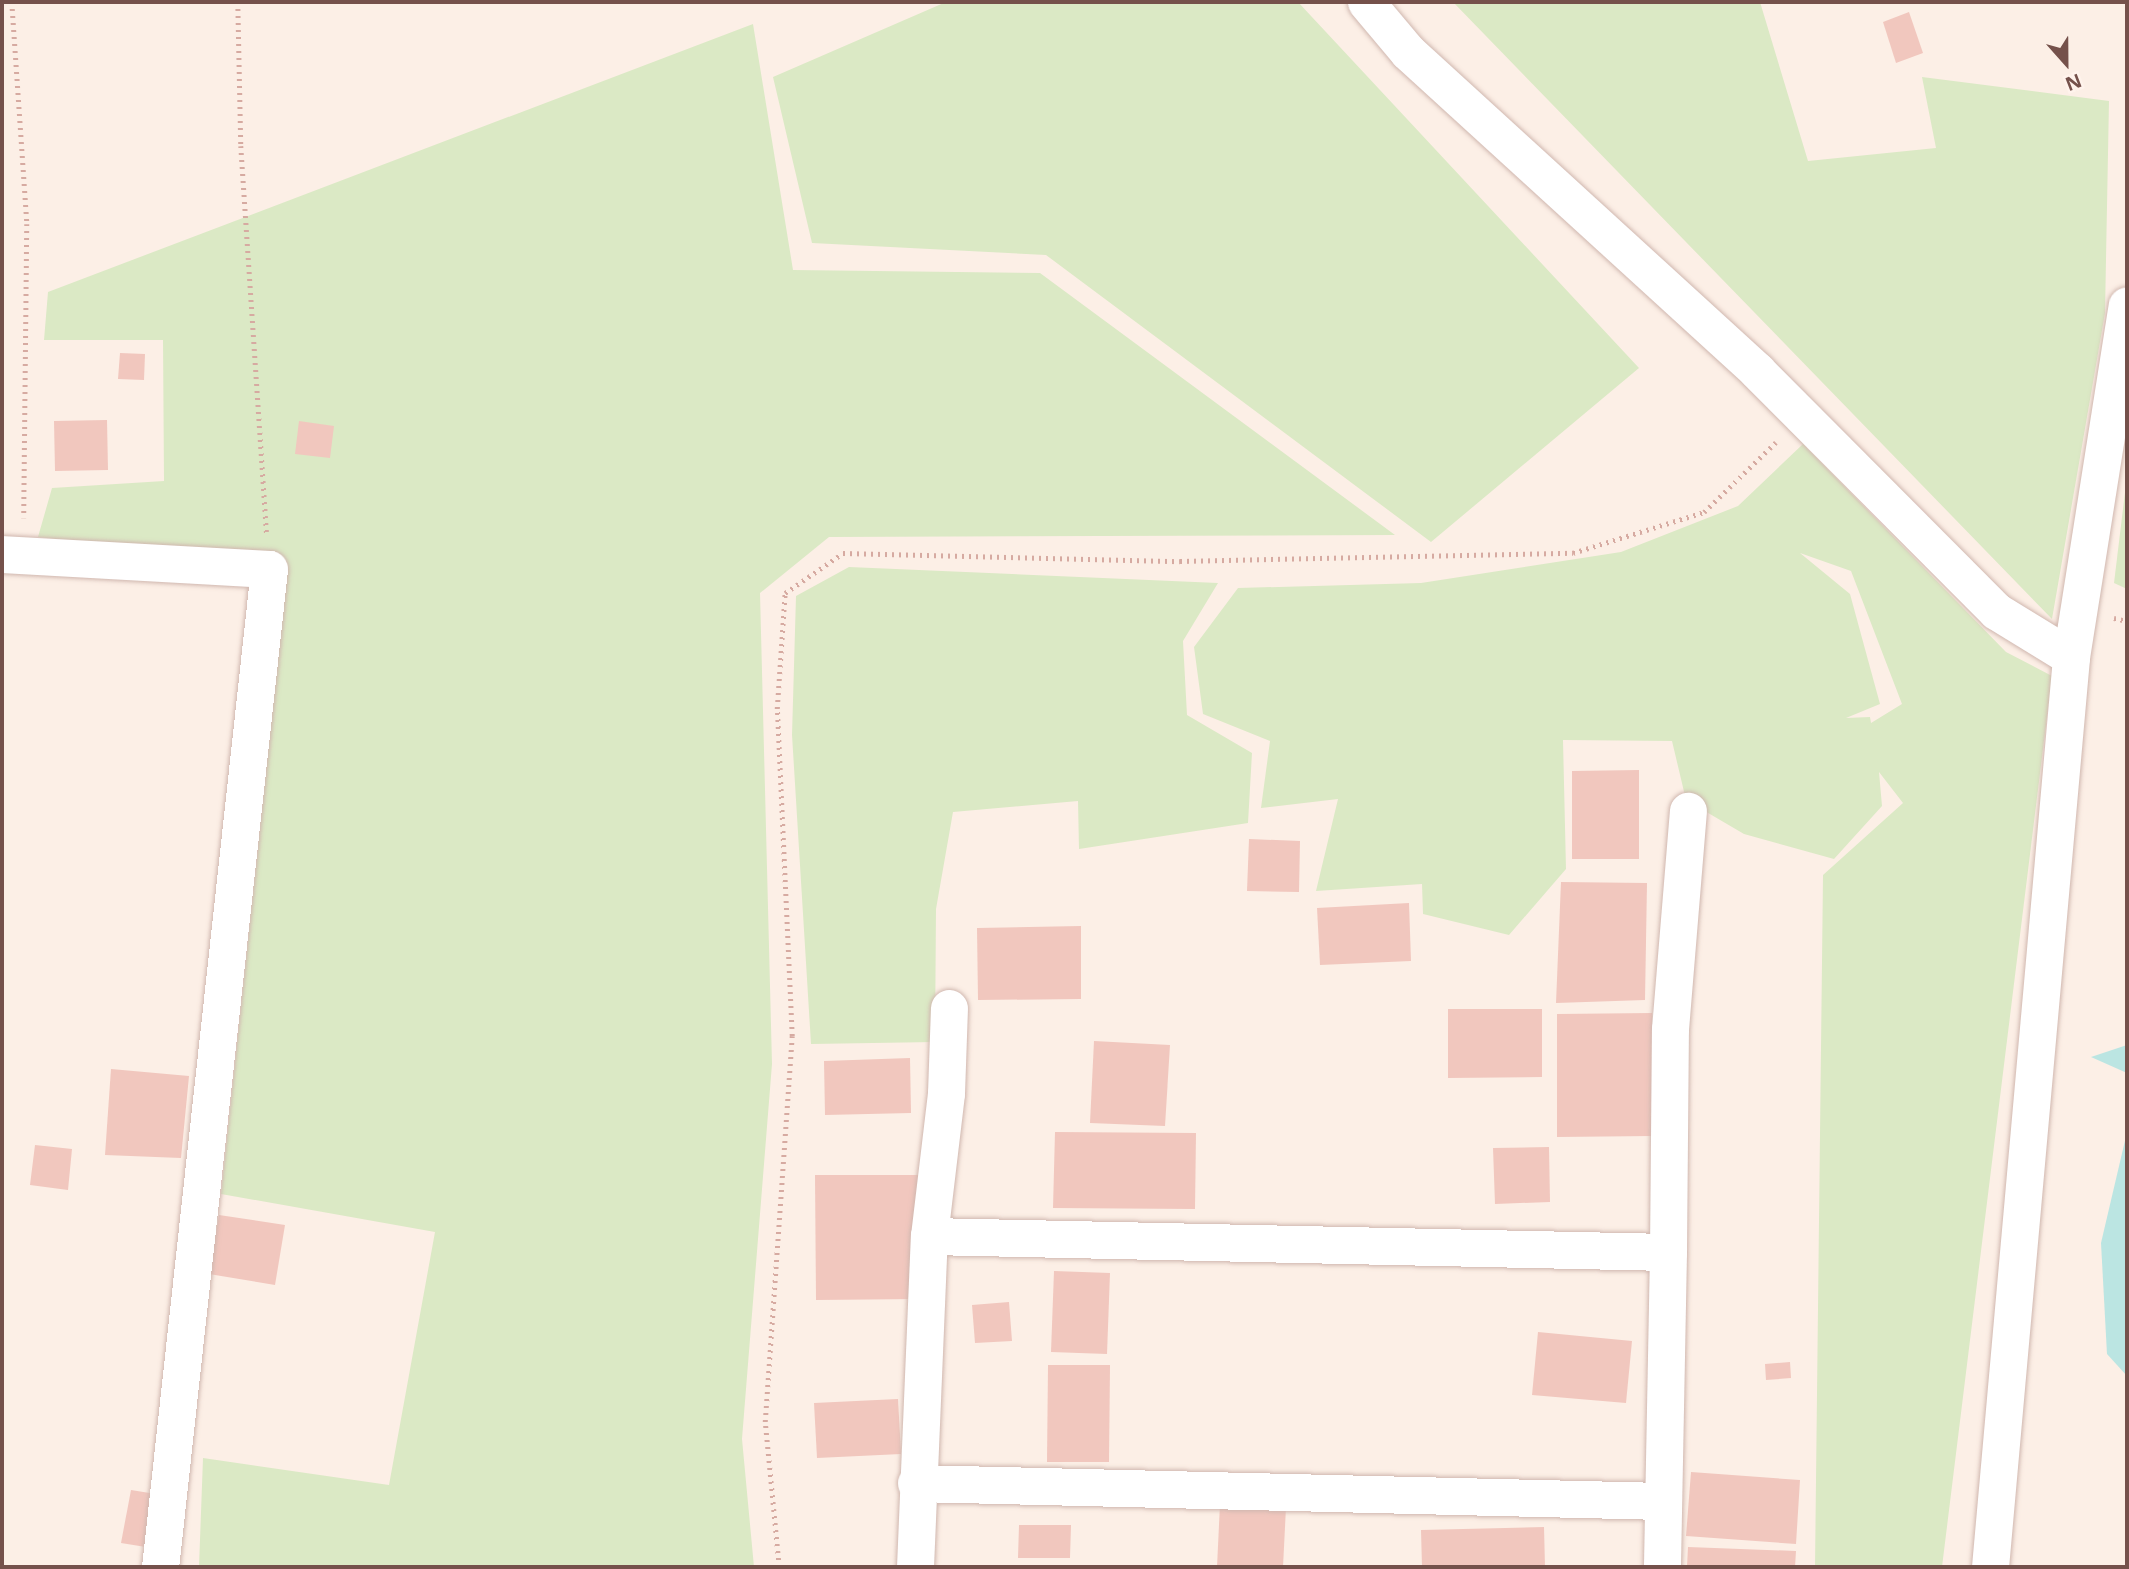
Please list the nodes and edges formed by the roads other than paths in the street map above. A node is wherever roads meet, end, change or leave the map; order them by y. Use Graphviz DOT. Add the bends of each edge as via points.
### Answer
graph roads {
  1 [pos="1366,2"];
  2 [pos="2127,305"];
  3 [pos="13,554"];
  4 [pos="2071,657"];
  5 [pos="1688,811"];
  6 [pos="949,1008"];
  7 [pos="929,1236"];
  8 [pos="1668,1252"];
  9 [pos="916,1483"];
  10 [pos="1663,1501"];
  11 [pos="160,1567"];
  12 [pos="915,1567"];
  13 [pos="1661,1567"];
  14 [pos="1990,1567"];
  1 -- 4 [label="street" via="1408,52 1747,362 1996,611"];
  2 -- 4 [label="street"];
  3 -- 11 [label="street" via="269,569"];
  4 -- 14 [label="street"];
  5 -- 8 [label="street" via="1670,1029"];
  6 -- 7 [label="street" via="946,1093"];
  7 -- 8 [label="street"];
  7 -- 9 [label="street"];
  8 -- 10 [label="street"];
  9 -- 10 [label="street"];
  9 -- 12 [label="street"];
  10 -- 13 [label="street"];
}
